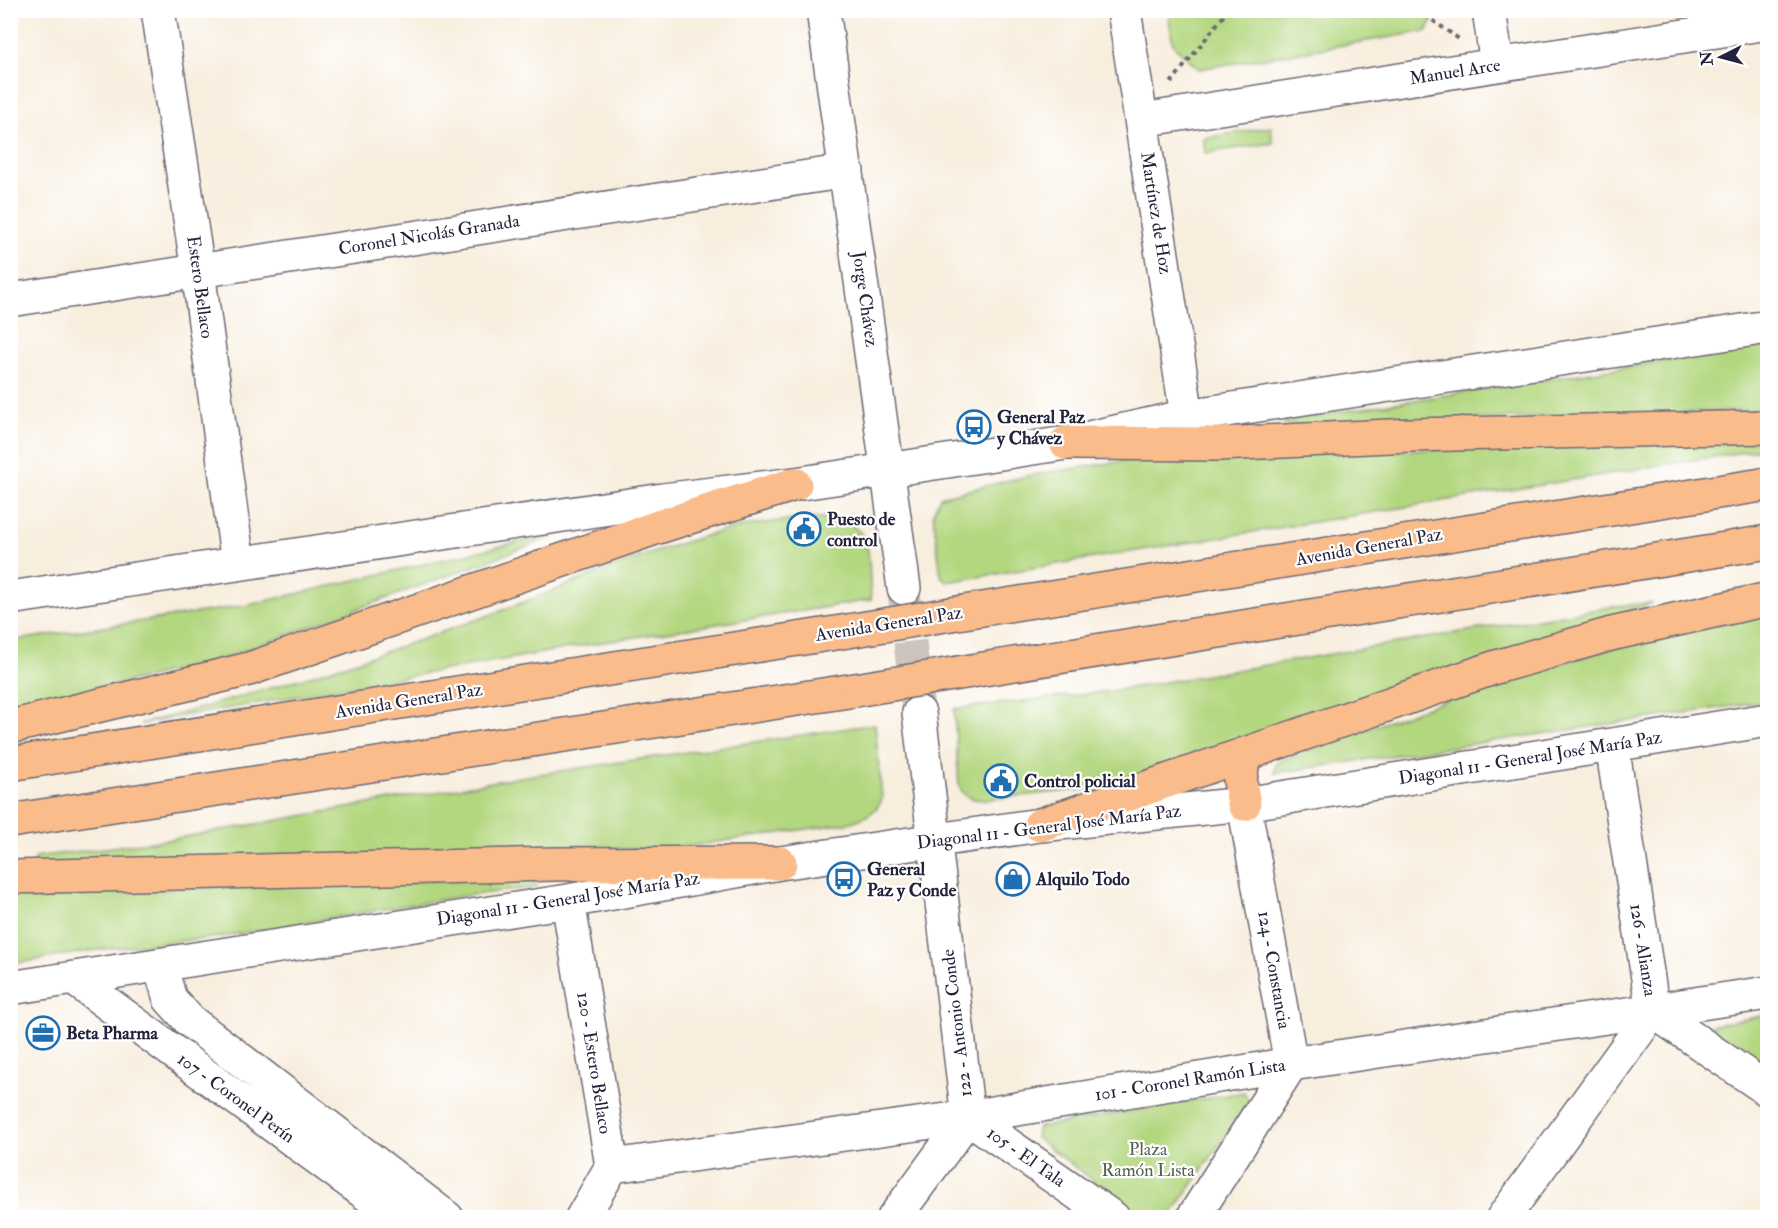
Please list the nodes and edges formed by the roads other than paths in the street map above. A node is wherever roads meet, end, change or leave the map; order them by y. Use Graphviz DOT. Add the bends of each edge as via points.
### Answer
graph roads {
  1 [pos="158,10"];
  2 [pos="823,10"];
  3 [pos="1124,10"];
  4 [pos="1489,10"];
  5 [pos="1767,23"];
  6 [pos="1497,65"];
  7 [pos="1142,120"];
  8 [pos="848,171"];
  9 [pos="198,271"];
  10 [pos="10,300"];
  11 [pos="1767,327"];
  12 [pos="1187,416"];
  13 [pos="1767,427"];
  14 [pos="1066,443"];
  15 [pos="889,469"];
  16 [pos="795,484"];
  17 [pos="1767,484"];
  18 [pos="1767,542"];
  19 [pos="238,564"];
  20 [pos="904,588"];
  21 [pos="10,598"];
  22 [pos="1767,599"];
  23 [pos="919,713"];
  24 [pos="1767,720"];
  25 [pos="10,728"];
  26 [pos="1612,745"];
  27 [pos="1244,754"];
  28 [pos="10,764"];
  29 [pos="1244,804"];
  30 [pos="10,821"];
  31 [pos="1040,825"];
  32 [pos="935,840"];
  33 [pos="780,863"];
  34 [pos="10,877"];
  35 [pos="568,901"];
  36 [pos="160,965"];
  37 [pos="73,978"];
  38 [pos="10,988"];
  39 [pos="1767,993"];
  40 [pos="1653,1011"];
  41 [pos="1291,1064"];
  42 [pos="1767,1090"];
  43 [pos="968,1117"];
  44 [pos="612,1167"];
  45 [pos="399,1218"];
  46 [pos="447,1218"];
  47 [pos="582,1218"];
  48 [pos="894,1218"];
  49 [pos="1113,1218"];
  50 [pos="1193,1218"];
  51 [pos="1503,1218"];
  1 -- 9 [label="street, Estero Bellaco"];
  2 -- 8 [label="street, Jorge Chávez"];
  3 -- 7 [label="street, Martínez de Hoz"];
  4 -- 6 [label="street"];
  5 -- 6 [label="street, Manuel Arce"];
  6 -- 7 [label="street, Manuel Arce"];
  7 -- 12 [label="street, Martínez de Hoz"];
  8 -- 9 [label="street, Coronel Nicolás Granada"];
  8 -- 15 [label="street, Jorge Chávez"];
  9 -- 10 [label="street, Coronel Nicolás Granada"];
  9 -- 19 [label="street, Estero Bellaco"];
  11 -- 12 [label="street"];
  12 -- 14 [label="street"];
  13 -- 14 [label="highway" via="1218,444"];
  14 -- 15 [label="street"];
  15 -- 16 [label="street"];
  15 -- 20 [label="street, Jorge Chávez"];
  16 -- 19 [label="street"];
  16 -- 25 [label="highway" via="465,592 249,669"];
  17 -- 28 [label="highway, Avenida General Paz, bridge"];
  18 -- 30 [label="highway, bridge" via="855,690"];
  19 -- 21 [label="street"];
  22 -- 27 [label="highway" via="1611,634 1496,667"];
  23 -- 32 [label="street"];
  24 -- 26 [label="street, Diagonal 11 - General José María Paz"];
  26 -- 29 [label="street, Diagonal 11 - General José María Paz"];
  26 -- 40 [label="street, 126 - Alianza"];
  27 -- 29 [label="highway" via="1240,781"];
  27 -- 31 [label="highway"];
  29 -- 31 [label="street, Diagonal 11 - General José María Paz"];
  29 -- 41 [label="street, 124 - Constancia"];
  31 -- 32 [label="street, Diagonal 11 - General José María Paz"];
  32 -- 33 [label="street, Diagonal 11 - General José María Paz"];
  32 -- 43 [label="street, 122 - Antonio Conde"];
  33 -- 34 [label="highway" via="555,864"];
  33 -- 35 [label="street, Diagonal 11 - General José María Paz"];
  35 -- 36 [label="street, Diagonal 11 - General José María Paz"];
  35 -- 44 [label="street, 120 - Estero Bellaco"];
  36 -- 37 [label="street, Diagonal 11 - General José María Paz"];
  36 -- 46 [label="street, 107 - Coronel Perín" via="170,999 190,1021"];
  37 -- 38 [label="street, Diagonal 11 - General José María Paz"];
  37 -- 45 [label="street, 107 - Coronel Perín"];
  39 -- 40 [label="street, 101 - Coronel Ramón Lista"];
  40 -- 41 [label="street, 101 - Coronel Ramón Lista"];
  40 -- 42 [label="street"];
  40 -- 51 [label="street, 126 - Alianza"];
  41 -- 43 [label="street, 101 - Coronel Ramón Lista"];
  41 -- 50 [label="street"];
  43 -- 44 [label="street, 101 - Coronel Ramón Lista"];
  43 -- 48 [label="street, 122 - Antonio Conde"];
  43 -- 49 [label="street, 105 - El Tala"];
  44 -- 47 [label="street"];
}
